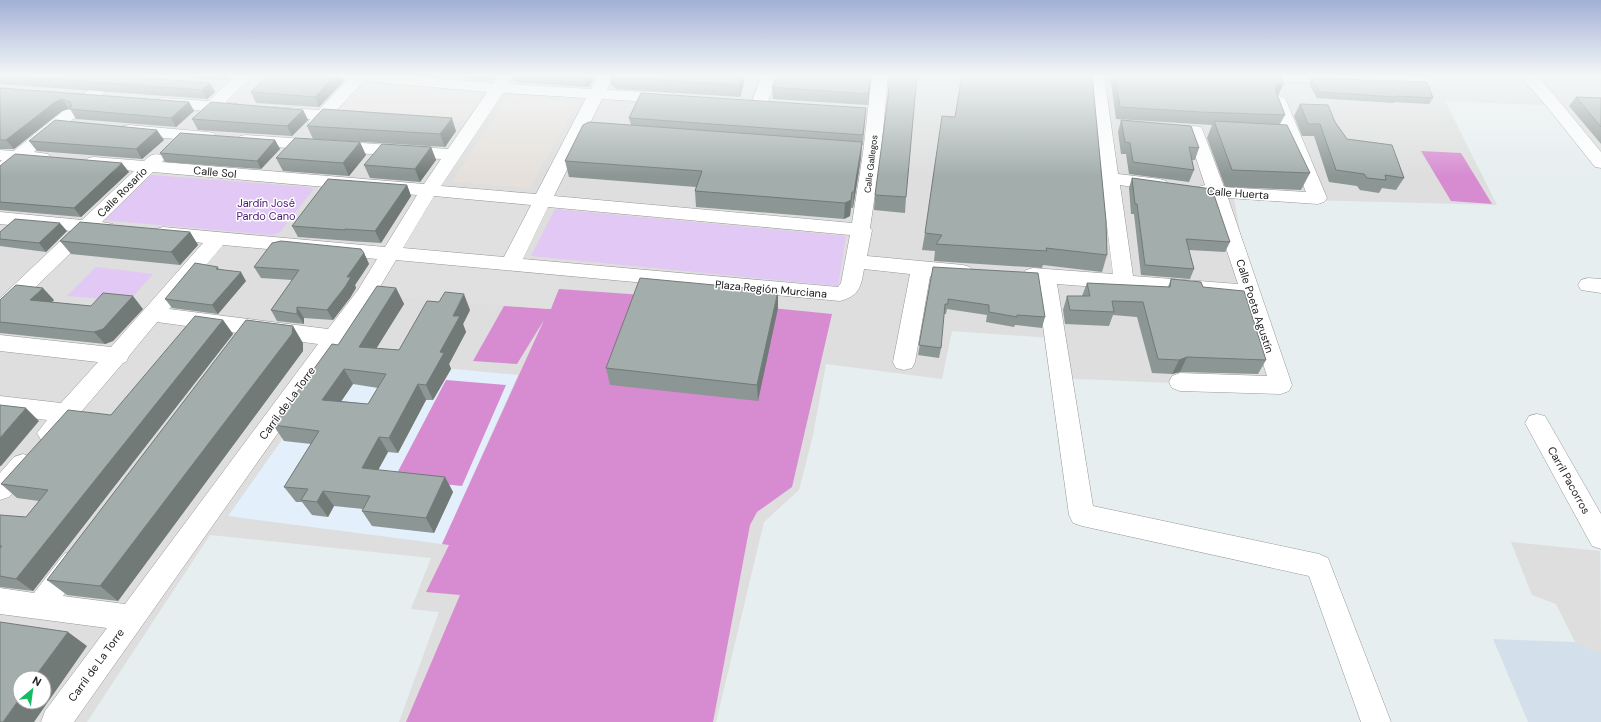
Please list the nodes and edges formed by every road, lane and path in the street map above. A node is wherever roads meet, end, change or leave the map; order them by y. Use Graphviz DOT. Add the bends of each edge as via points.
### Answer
graph roads {
  1 [pos="77,109"];
  2 [pos="209,109"];
  3 [pos="240,109"];
  4 [pos="330,109"];
  5 [pos="478,109"];
  6 [pos="593,109"];
  7 [pos="870,109"];
  8 [pos="1106,109"];
  9 [pos="1280,109"];
  10 [pos="1557,109"];
  11 [pos="323,116"];
  12 [pos="362,118"];
  13 [pos="58,124"];
  14 [pos="81,126"];
  15 [pos="112,129"];
  16 [pos="1195,131"];
  17 [pos="182,135"];
  18 [pos="297,144"];
  19 [pos="382,150"];
  20 [pos="0,155"];
  21 [pos="453,155"];
  22 [pos="18,156"];
  23 [pos="56,159"];
  24 [pos="79,161"];
  25 [pos="1601,163"];
  26 [pos="148,166"];
  27 [pos="0,171"];
  28 [pos="266,177"];
  29 [pos="1110,178"];
  30 [pos="329,181"];
  31 [pos="355,183"];
  32 [pos="429,190"];
  33 [pos="1217,193"];
  34 [pos="315,200"];
  35 [pos="543,201"];
  36 [pos="0,218"];
  37 [pos="295,225"];
  38 [pos="88,226"];
  39 [pos="126,230"];
  40 [pos="862,230"];
  41 [pos="149,232"];
  42 [pos="218,238"];
  43 [pos="281,244"];
  44 [pos="391,253"];
  45 [pos="856,262"];
  46 [pos="510,264"];
  47 [pos="921,268"];
  48 [pos="985,273"];
  49 [pos="1016,274"];
  50 [pos="1046,276"];
  51 [pos="1124,282"];
  52 [pos="1250,292"];
  53 [pos="0,310"];
  54 [pos="154,314"];
  55 [pos="252,327"];
  56 [pos="334,338"];
  57 [pos="0,343"];
  58 [pos="237,346"];
  59 [pos="118,356"];
  60 [pos="904,362"];
  61 [pos="1180,382"];
  62 [pos="0,406"];
  63 [pos="66,413"];
  64 [pos="1537,423"];
  65 [pos="0,490"];
  66 [pos="1601,538"];
  67 [pos="88,543"];
  68 [pos="0,601"];
  69 [pos="40,606"];
  70 [pos="130,618"];
  71 [pos="56,722"];
  72 [pos="1376,722"];
  1 -- 13 [label="street"];
  2 -- 17 [label="street, Calle Rosario"];
  3 -- 11 [label="street"];
  4 -- 11 [label="street"];
  5 -- 21 [label="street, Carril de La Torre" via="464,125"];
  6 -- 35 [label="street" via="586,132"];
  7 -- 40 [label="street, Calle Gallegos" via="864,152"];
  8 -- 29 [label="street" via="1111,125"];
  9 -- 33 [label="street, Calle Huerta" via="1284,135 1318,198"];
  10 -- 25 [label="street"];
  11 -- 12 [label="street"];
  11 -- 18 [label="street"];
  13 -- 14 [label="street"];
  13 -- 22 [label="street"];
  15 -- 17 [label="street"];
  16 -- 33 [label="street, Calle Poeta Agustín"];
  17 -- 18 [label="street"];
  17 -- 26 [label="street, Calle Rosario"];
  18 -- 19 [label="street"];
  18 -- 28 [label="street"];
  19 -- 21 [label="street"];
  19 -- 31 [label="street"];
  20 -- 22 [label="street"];
  21 -- 32 [label="street, Carril de La Torre"];
  22 -- 23 [label="street"];
  22 -- 27 [label="street"];
  24 -- 26 [label="street, Calle Sol"];
  26 -- 28 [label="street, Calle Sol"];
  26 -- 38 [label="street, Calle Rosario"];
  28 -- 30 [label="street, Calle Sol"];
  29 -- 33 [label="street, Calle Huerta"];
  29 -- 51 [label="street"];
  30 -- 31 [label="street, Calle Sol"];
  30 -- 34 [label="street"];
  31 -- 32 [label="street, Calle Sol"];
  32 -- 35 [label="street"];
  32 -- 44 [label="street, Carril de La Torre"];
  33 -- 52 [label="street, Calle Poeta Agustín"];
  35 -- 40 [label="street"];
  35 -- 46 [label="street"];
  36 -- 38 [label="street"];
  37 -- 43 [label="street"];
  38 -- 39 [label="street"];
  38 -- 53 [label="street, Calle Rosario"];
  40 -- 45 [label="street, Plaza Región Murciana"];
  41 -- 42 [label="street, Plaza Región Murciana"];
  42 -- 43 [label="street, Plaza Región Murciana"];
  42 -- 54 [label="street"];
  43 -- 44 [label="street, Plaza Región Murciana"];
  44 -- 46 [label="street, Plaza Región Murciana"];
  44 -- 56 [label="street, Carril de La Torre"];
  45 -- 46 [label="street, Plaza Región Murciana" via="849,289 833,294"];
  45 -- 47 [label="street"];
  47 -- 48 [label="street"];
  47 -- 60 [label="street"];
  49 -- 50 [label="street"];
  50 -- 51 [label="street"];
  50 -- 72 [label="street" via="1082,515 1319,566"];
  51 -- 52 [label="street"];
  52 -- 61 [label="street, Calle Poeta Agustín" via="1281,385"];
  54 -- 55 [label="street"];
  54 -- 59 [label="street"];
  55 -- 56 [label="street"];
  55 -- 58 [label="street"];
  56 -- 70 [label="street, Carril de La Torre"];
  57 -- 59 [label="street"];
  59 -- 63 [label="street"];
  62 -- 63 [label="street"];
  63 -- 65 [label="street"];
  64 -- 66 [label="street, Carril Pacorros"];
  67 -- 69 [label="street"];
  68 -- 69 [label="street"];
  69 -- 70 [label="street"];
  70 -- 71 [label="street, Carril de La Torre"];
}
